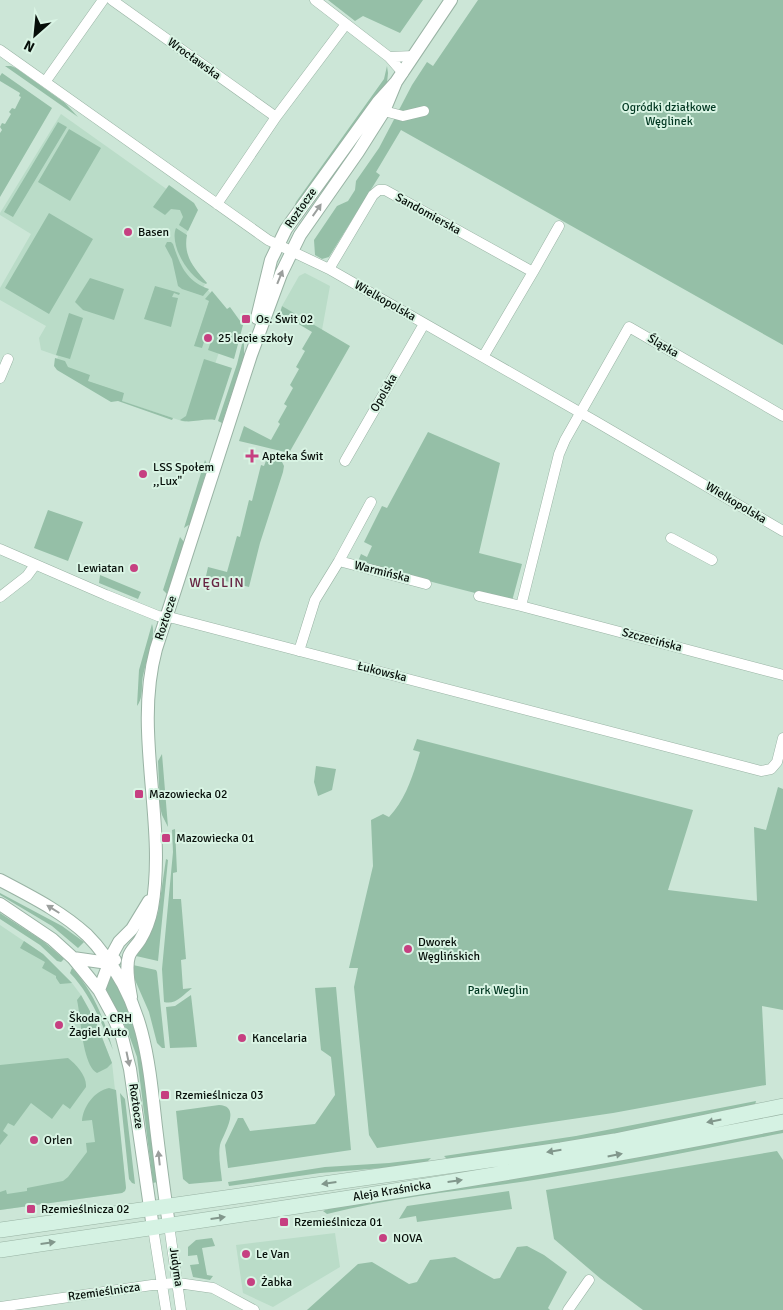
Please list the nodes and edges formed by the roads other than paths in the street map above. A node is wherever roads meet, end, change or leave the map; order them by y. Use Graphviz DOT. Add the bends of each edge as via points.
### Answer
graph roads {
  1 [pos="103,0"];
  2 [pos="112,0"];
  3 [pos="315,0"];
  4 [pos="451,0"];
  5 [pos="346,24"];
  6 [pos="1,54"];
  7 [pos="414,56"];
  8 [pos="389,57"];
  9 [pos="399,78"];
  10 [pos="45,82"];
  11 [pos="384,111"];
  12 [pos="424,112"];
  13 [pos="276,117"];
  14 [pos="217,204"];
  15 [pos="559,226"];
  16 [pos="278,245"];
  17 [pos="291,251"];
  18 [pos="329,269"];
  19 [pos="533,272"];
  20 [pos="424,324"];
  21 [pos="251,355"];
  22 [pos="483,357"];
  23 [pos="8,358"];
  24 [pos="0,378"];
  25 [pos="580,413"];
  26 [pos="783,416"];
  27 [pos="345,461"];
  28 [pos="371,502"];
  29 [pos="783,532"];
  30 [pos="671,538"];
  31 [pos="0,549"];
  32 [pos="712,560"];
  33 [pos="339,561"];
  34 [pos="35,565"];
  35 [pos="426,584"];
  36 [pos="479,596"];
  37 [pos="0,597"];
  38 [pos="521,606"];
  39 [pos="166,617"];
  40 [pos="299,651"];
  41 [pos="783,675"];
  42 [pos="783,738"];
  43 [pos="0,880"];
  44 [pos="153,892"];
  45 [pos="0,904"];
  46 [pos="91,939"];
  47 [pos="119,942"];
  48 [pos="130,955"];
  49 [pos="73,958"];
  50 [pos="110,962"];
  51 [pos="99,990"];
  52 [pos="131,997"];
  53 [pos="783,1106"];
  54 [pos="783,1122"];
  55 [pos="166,1206"];
  56 [pos="150,1208"];
  57 [pos="169,1225"];
  58 [pos="153,1228"];
  59 [pos="0,1230"];
  60 [pos="0,1250"];
  61 [pos="589,1280"];
  62 [pos="178,1283"];
  63 [pos="161,1284"];
  64 [pos="0,1307"];
  65 [pos="166,1310"];
  66 [pos="181,1310"];
  67 [pos="254,1310"];
  68 [pos="568,1310"];
  1 -- 10 [label="street"];
  2 -- 13 [label="street, Wrocławska"];
  3 -- 5 [label="street"];
  4 -- 7 [label="street, Roztocze"];
  5 -- 8 [label="street"];
  5 -- 13 [label="street"];
  6 -- 10 [label="street, Wielkopolska"];
  7 -- 8 [label="street"];
  7 -- 9 [label="street, Roztocze"];
  8 -- 9 [label="street"];
  9 -- 11 [label="street, Roztocze"];
  9 -- 16 [label="street, Roztocze" via="378,102 286,229"];
  10 -- 14 [label="street, Wielkopolska"];
  11 -- 12 [label="street" via="403,116"];
  17 -- 11 [label="street, Roztocze, one-way"];
  13 -- 14 [label="street"];
  14 -- 16 [label="street, Wielkopolska"];
  15 -- 19 [label="street"];
  16 -- 17 [label="street, Wielkopolska"];
  16 -- 21 [label="street, Roztocze" via="266,278"];
  17 -- 18 [label="street, Wielkopolska"];
  21 -- 17 [label="street, Roztocze, one-way"];
  18 -- 19 [label="street, Sandomierska" via="373,195 385,190"];
  18 -- 20 [label="street, Wielkopolska"];
  19 -- 22 [label="street"];
  20 -- 22 [label="street, Wielkopolska"];
  20 -- 27 [label="street, Opolska"];
  21 -- 39 [label="street, Roztocze"];
  22 -- 25 [label="street, Wielkopolska"];
  23 -- 24 [label="street"];
  25 -- 26 [label="street, Śląska" via="629,327"];
  25 -- 29 [label="street, Wielkopolska"];
  25 -- 38 [label="street" via="559,454"];
  28 -- 33 [label="street, Warmińska"];
  30 -- 32 [label="street"];
  31 -- 34 [label="street, Łukowska"];
  33 -- 35 [label="street, Warmińska"];
  33 -- 40 [label="street, Warmińska" via="315,600"];
  34 -- 37 [label="street" via="27,576"];
  34 -- 39 [label="street, Łukowska"];
  36 -- 38 [label="street, Szczecińska"];
  38 -- 41 [label="street, Szczecińska"];
  39 -- 40 [label="street, Łukowska"];
  39 -- 44 [label="street, Roztocze" via="152,669 148,699 155,846"];
  40 -- 42 [label="street, Łukowska" via="761,771 772,769 777,762"];
  46 -- 43 [label="street, one-way" via="59,913"];
  44 -- 47 [label="street, Roztocze" via="139,918"];
  44 -- 48 [label="street, Roztocze" via="148,924"];
  45 -- 49 [label="street, Roztocze" via="52,939"];
  46 -- 47 [label="street"];
  46 -- 50 [label="street"];
  47 -- 50 [label="street, Roztocze"];
  48 -- 50 [label="street"];
  48 -- 52 [label="street, Roztocze"];
  49 -- 50 [label="street"];
  49 -- 51 [label="street, Roztocze"];
  50 -- 51 [label="street, Roztocze"];
  50 -- 52 [label="street, Roztocze"];
  51 -- 56 [label="street, Roztocze, one-way" via="126,1049"];
  55 -- 52 [label="street, Roztocze, one-way" via="148,1057"];
  53 -- 55 [label="main road, Aleja Kraśnicka, one-way" via="561,1150"];
  57 -- 54 [label="main road, Aleja Kraśnicka, one-way" via="496,1175"];
  55 -- 56 [label="main road, Aleja Kraśnicka"];
  55 -- 57 [label="street, Roztocze"];
  56 -- 58 [label="street, Roztocze"];
  56 -- 59 [label="main road, Aleja Kraśnicka"];
  57 -- 58 [label="main road, Aleja Kraśnicka"];
  57 -- 62 [label="street, Judyma"];
  60 -- 58 [label="main road, Aleja Kraśnicka, one-way"];
  58 -- 63 [label="street, Judyma"];
  61 -- 68 [label="street"];
  62 -- 63 [label="street, Rzemieślnicza"];
  62 -- 66 [label="street, Judyma"];
  62 -- 67 [label="street, Rzemieślnicza" via="214,1288"];
  63 -- 64 [label="street, Rzemieślnicza"];
  63 -- 65 [label="street, Judyma"];
}
